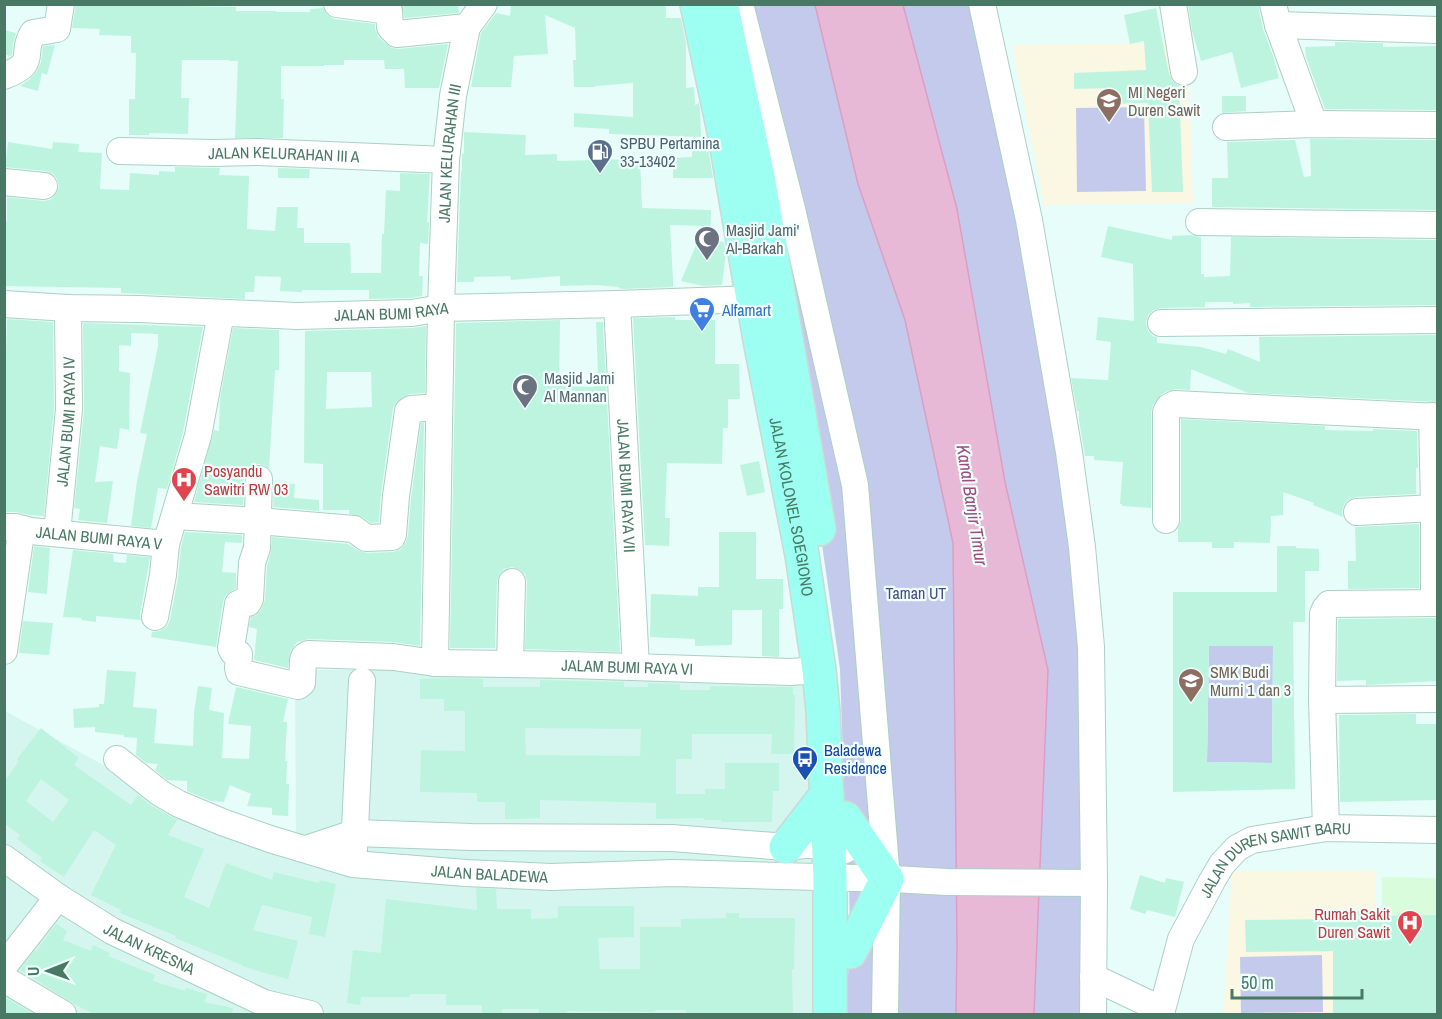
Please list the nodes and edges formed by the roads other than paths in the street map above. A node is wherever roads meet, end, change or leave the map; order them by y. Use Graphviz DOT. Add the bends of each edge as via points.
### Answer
graph roads {
  1 [pos="61,4"];
  2 [pos="337,4"];
  3 [pos="484,4"];
  4 [pos="697,4"];
  5 [pos="721,4"];
  6 [pos="740,4"];
  7 [pos="982,4"];
  8 [pos="1173,4"];
  9 [pos="389,8"];
  10 [pos="1276,15"];
  11 [pos="467,27"];
  12 [pos="1437,30"];
  13 [pos="1184,72"];
  14 [pos="4,76"];
  15 [pos="1314,124"];
  16 [pos="1437,125"];
  17 [pos="1226,127"];
  18 [pos="120,151"];
  19 [pos="446,160"];
  20 [pos="4,182"];
  21 [pos="44,186"];
  22 [pos="1199,222"];
  23 [pos="1437,225"];
  24 [pos="767,296"];
  25 [pos="4,304"];
  26 [pos="617,304"];
  27 [pos="68,308"];
  28 [pos="441,308"];
  29 [pos="220,313"];
  30 [pos="1437,320"];
  31 [pos="1161,323"];
  32 [pos="440,407"];
  33 [pos="1435,417"];
  34 [pos="259,479"];
  35 [pos="1434,508"];
  36 [pos="1358,512"];
  37 [pos="175,516"];
  38 [pos="1166,520"];
  39 [pos="258,521"];
  40 [pos="14,528"];
  41 [pos="57,532"];
  42 [pos="166,544"];
  43 [pos="512,582"];
  44 [pos="1436,603"];
  45 [pos="155,617"];
  46 [pos="4,651"];
  47 [pos="435,663"];
  48 [pos="510,664"];
  49 [pos="636,667"];
  50 [pos="819,670"];
  51 [pos="362,681"];
  52 [pos="1437,699"];
  53 [pos="1322,700"];
  54 [pos="117,759"];
  55 [pos="1326,828"];
  56 [pos="1437,830"];
  57 [pos="354,833"];
  58 [pos="672,838"];
  59 [pos="838,844"];
  60 [pos="786,847"];
  61 [pos="306,849"];
  62 [pos="4,858"];
  63 [pos="353,864"];
  64 [pos="674,873"];
  65 [pos="890,879"];
  66 [pos="1090,883"];
  67 [pos="58,897"];
  68 [pos="850,951"];
  69 [pos="4,966"];
  70 [pos="1093,977"];
  71 [pos="4,979"];
  72 [pos="262,1009"];
  73 [pos="1162,1012"];
  74 [pos="58,1013"];
  75 [pos="310,1014"];
  76 [pos="830,1014"];
  77 [pos="846,1014"];
  78 [pos="885,1014"];
  79 [pos="1093,1014"];
  1 -- 14 [label="street" via="57,29 33,33 27,61"];
  2 -- 9 [label="street"];
  3 -- 11 [label="street, JALAN KELURAHAN III"];
  4 -- 24 [label="main road, JALAN KOLONEL SOEGIONO" via="725,136"];
  5 -- 24 [label="main road, JALAN KOLONEL SOEGIONO" via="758,177"];
  6 -- 65 [label="street" via="855,485"];
  7 -- 66 [label="street" via="1029,220 1082,547 1091,647"];
  8 -- 13 [label="street"];
  9 -- 11 [label="street" via="390,27 397,34"];
  10 -- 12 [label="street"];
  10 -- 15 [label="street"];
  11 -- 19 [label="street, JALAN KELURAHAN III" via="453,96"];
  15 -- 16 [label="street"];
  15 -- 17 [label="street"];
  18 -- 19 [label="street, JALAN KELURAHAN III A"];
  19 -- 28 [label="street, JALAN KELURAHAN III"];
  20 -- 21 [label="street"];
  22 -- 23 [label="street"];
  24 -- 26 [label="street, JALAN BUMI RAYA"];
  24 -- 50 [label="main road, JALAN KOLONEL SOEGIONO" via="760,340 802,555"];
  24 -- 59 [label="main road, JALAN KOLONEL SOEGIONO" via="816,502 840,669"];
  25 -- 27 [label="street, JALAN BUMI RAYA"];
  26 -- 28 [label="street, JALAN BUMI RAYA"];
  26 -- 49 [label="street, JALAN BUMI RAYA VII"];
  27 -- 29 [label="street, JALAN BUMI RAYA"];
  27 -- 41 [label="street, JALAN BUMI RAYA IV" via="69,409"];
  28 -- 29 [label="street, JALAN BUMI RAYA" via="412,313 297,316"];
  28 -- 32 [label="street"];
  29 -- 37 [label="street, JALAN BUMI RAYA V" via="198,436"];
  30 -- 31 [label="street"];
  32 -- 39 [label="street" via="408,411 392,537 366,538 354,529"];
  32 -- 47 [label="street"];
  33 -- 35 [label="street"];
  33 -- 38 [label="street" via="1169,406"];
  34 -- 39 [label="street"];
  35 -- 36 [label="street"];
  35 -- 44 [label="street"];
  37 -- 39 [label="street"];
  37 -- 42 [label="street, JALAN BUMI RAYA V"];
  39 -- 47 [label="street, JALAM BUMI RAYA VI" via="250,599 238,604 231,648 239,654 239,672 299,685 304,657 308,654 393,657"];
  40 -- 41 [label="street, JALAN BUMI RAYA V"];
  40 -- 46 [label="street, JALAN BUMI RAYA V" via="20,540"];
  41 -- 42 [label="street, JALAN BUMI RAYA V"];
  42 -- 45 [label="street"];
  43 -- 48 [label="street"];
  44 -- 53 [label="street" via="1329,604 1323,614"];
  47 -- 48 [label="street, JALAM BUMI RAYA VI"];
  48 -- 49 [label="street, JALAM BUMI RAYA VI"];
  49 -- 50 [label="street, JALAM BUMI RAYA VI"];
  50 -- 59 [label="main road, JALAN KOLONEL SOEGIONO"];
  51 -- 57 [label="street"];
  52 -- 53 [label="street"];
  53 -- 55 [label="street"];
  54 -- 61 [label="street, JALAN BALADEWA" via="179,804"];
  55 -- 56 [label="street, JALAN DUREN SAWIT BARU"];
  55 -- 73 [label="street, JALAN DUREN SAWIT BARU" via="1252,840 1237,848 1222,864 1181,939"];
  57 -- 58 [label="street"];
  57 -- 61 [label="street"];
  57 -- 63 [label="street"];
  58 -- 60 [label="street"];
  58 -- 64 [label="street" via="662,849 660,863"];
  59 -- 60 [label="main road"];
  59 -- 60 [label="street"];
  59 -- 64 [label="street, JALAN BALADEWA"];
  59 -- 65 [label="main road"];
  59 -- 65 [label="street"];
  59 -- 68 [label="main road, JALAN KOLONEL SOEGIONO"];
  59 -- 76 [label="main road, JALAN KOLONEL SOEGIONO"];
  61 -- 63 [label="street, JALAN BALADEWA"];
  62 -- 67 [label="street, JALAN KRESNA"];
  63 -- 64 [label="street, JALAN BALADEWA" via="551,877"];
  65 -- 66 [label="street"];
  65 -- 68 [label="main road"];
  65 -- 78 [label="street"];
  66 -- 70 [label="street"];
  67 -- 69 [label="street"];
  67 -- 72 [label="street, JALAN KRESNA" via="112,931"];
  68 -- 77 [label="main road, JALAN KOLONEL SOEGIONO"];
  70 -- 73 [label="street"];
  70 -- 79 [label="street"];
  71 -- 74 [label="street"];
  72 -- 75 [label="street, JALAN KRESNA"];
}
